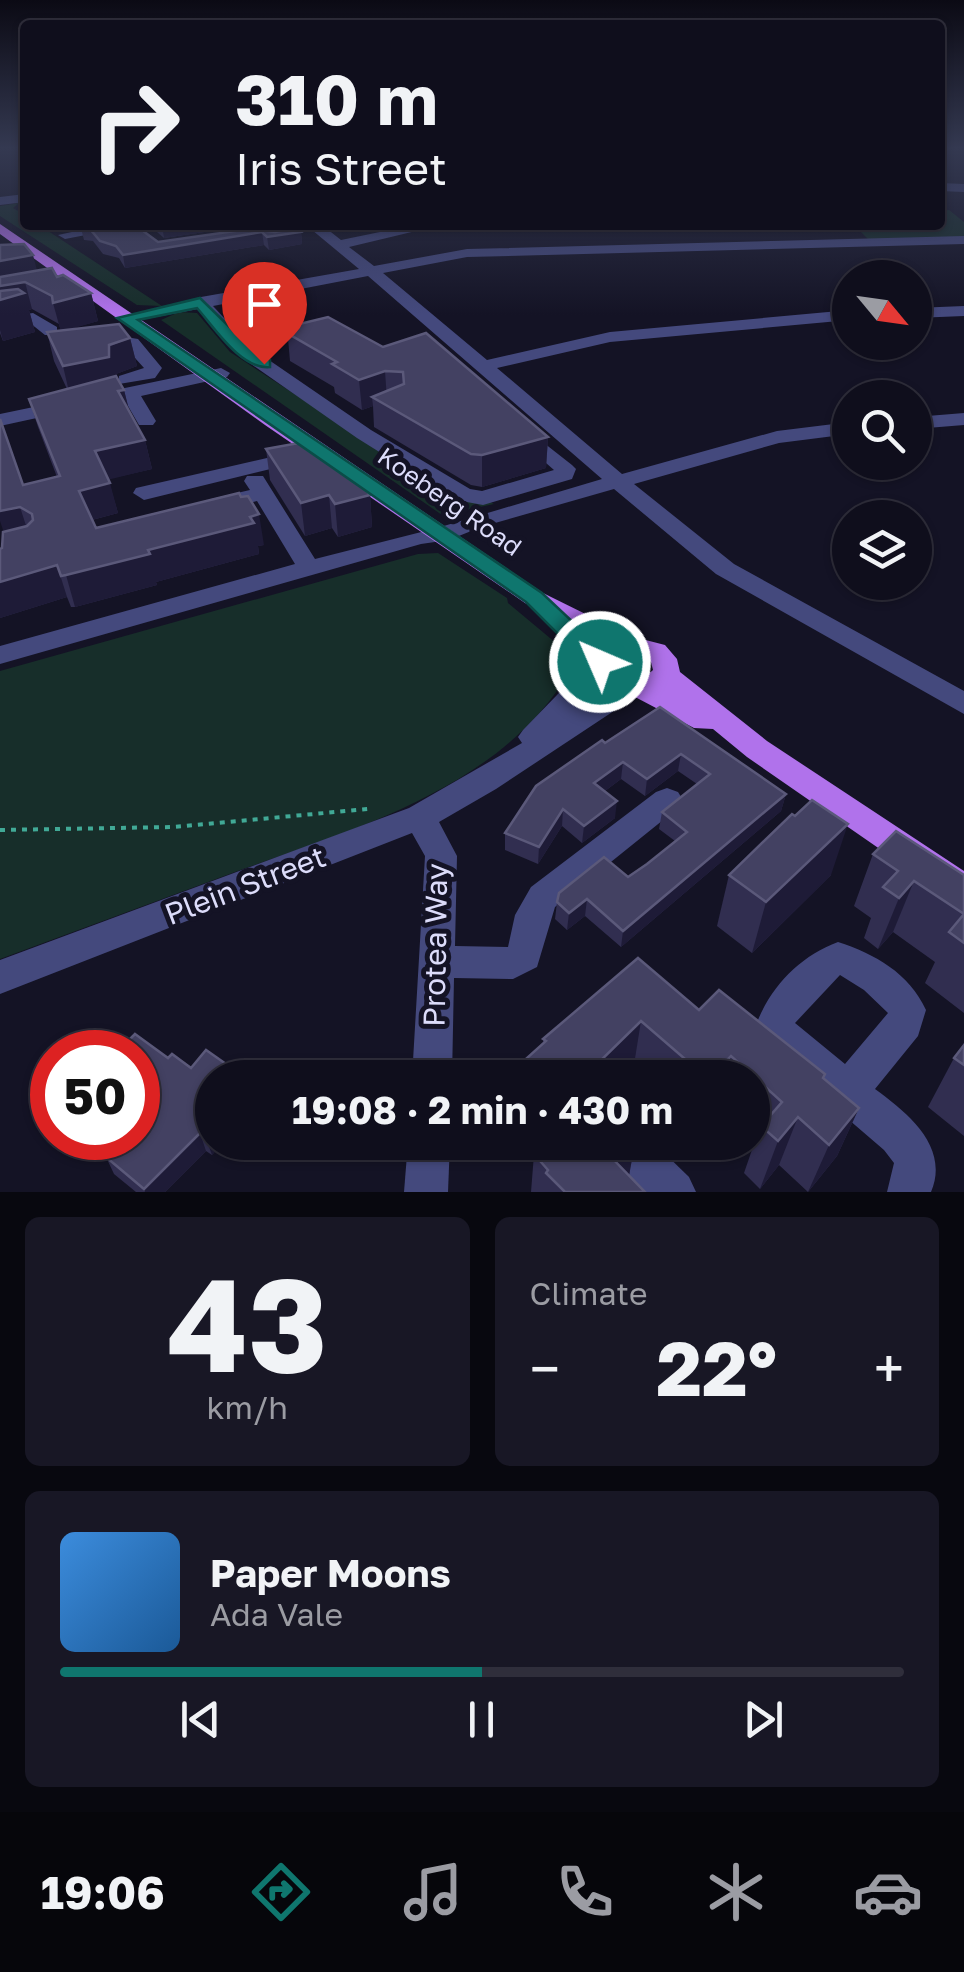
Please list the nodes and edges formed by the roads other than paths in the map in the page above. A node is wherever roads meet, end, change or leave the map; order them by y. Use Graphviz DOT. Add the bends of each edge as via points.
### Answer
graph roads {
  1 [pos="1,228"];
  2 [pos="117,230"];
  3 [pos="312,230"];
  4 [pos="410,230"];
  5 [pos="65,235"];
  6 [pos="964,240"];
  7 [pos="337,245"];
  8 [pos="42,257"];
  9 [pos="16,262"];
  10 [pos="368,270"];
  11 [pos="200,302"];
  12 [pos="964,311"];
  13 [pos="932,312"];
  14 [pos="130,317"];
  15 [pos="832,317"];
  16 [pos="0,323"];
  17 [pos="51,331"];
  18 [pos="85,349"];
  19 [pos="482,366"];
  20 [pos="215,374"];
  21 [pos="134,387"];
  22 [pos="90,389"];
  23 [pos="500,413"];
  24 [pos="380,414"];
  25 [pos="964,419"];
  26 [pos="0,420"];
  27 [pos="146,421"];
  28 [pos="932,422"];
  29 [pos="350,424"];
  30 [pos="832,430"];
  31 [pos="280,461"];
  32 [pos="248,468"];
  33 [pos="616,480"];
  34 [pos="144,493"];
  35 [pos="262,493"];
  36 [pos="191,511"];
  37 [pos="441,534"];
  38 [pos="310,569"];
  39 [pos="534,598"];
  40 [pos="626,644"];
  41 [pos="0,654"];
  42 [pos="601,663"];
  43 [pos="645,684"];
  44 [pos="964,704"];
  45 [pos="485,781"];
  46 [pos="667,800"];
  47 [pos="420,817"];
  48 [pos="964,889"];
  49 [pos="437,962"];
  50 [pos="0,977"];
  51 [pos="433,1060"];
  52 [pos="847,1092"];
  53 [pos="427,1160"];
  54 [pos="642,1160"];
  55 [pos="426,1192"];
  56 [pos="674,1192"];
  57 [pos="909,1192"];
  1 -- 8 [label="main road, Koeberg Road"];
  2 -- 5 [label="street"];
  3 -- 7 [label="street"];
  4 -- 7 [label="street"];
  6 -- 10 [label="street" via="481,252"];
  7 -- 10 [label="street"];
  8 -- 9 [label="street"];
  8 -- 14 [label="main road, Koeberg Road"];
  10 -- 11 [label="street"];
  10 -- 19 [label="street"];
  11 -- 14 [label="street"];
  11 -- 29 [label="street" via="247,353"];
  12 -- 13 [label="street"];
  14 -- 20 [label="main road, Koeberg Road"];
  15 -- 19 [label="street" via="610,337"];
  16 -- 17 [label="street" via="33,318"];
  18 -- 21 [label="street" via="132,343 154,370"];
  19 -- 33 [label="street"];
  20 -- 21 [label="street"];
  20 -- 37 [label="main road, Koeberg Road"];
  21 -- 22 [label="street"];
  21 -- 26 [label="street"];
  21 -- 27 [label="street"];
  23 -- 29 [label="street" via="564,474 472,497"];
  24 -- 29 [label="street"];
  25 -- 28 [label="street"];
  30 -- 33 [label="street" via="778,437"];
  31 -- 32 [label="street"];
  32 -- 34 [label="street"];
  32 -- 35 [label="street"];
  33 -- 37 [label="street"];
  33 -- 44 [label="street" via="725,570"];
  35 -- 36 [label="street"];
  35 -- 38 [label="street"];
  37 -- 38 [label="street"];
  37 -- 39 [label="main road, Koeberg Road"];
  38 -- 41 [label="street"];
  39 -- 40 [label="main road, Koeberg Road"];
  39 -- 42 [label="main road, Koeberg Road"];
  40 -- 42 [label="main road" via="611,648"];
  40 -- 43 [label="main road, Koeberg Road" via="658,652 667,666"];
  42 -- 43 [label="main road, Koeberg Road" via="610,680"];
  42 -- 45 [label="street, Plein Street" via="575,697"];
  43 -- 45 [label="street, Plein Street"];
  43 -- 48 [label="main road" via="758,748"];
  45 -- 47 [label="street, Plein Street"];
  46 -- 49 [label="street" via="544,897 532,915 524,956 514,963"];
  47 -- 49 [label="street, Protea Way" via="442,856"];
  47 -- 50 [label="street, Plein Street"];
  49 -- 51 [label="street, Protea Way"];
  52 -- 57 [label="street" via="912,1152 918,1174"];
  53 -- 55 [label="street"];
  54 -- 56 [label="street"];
}
